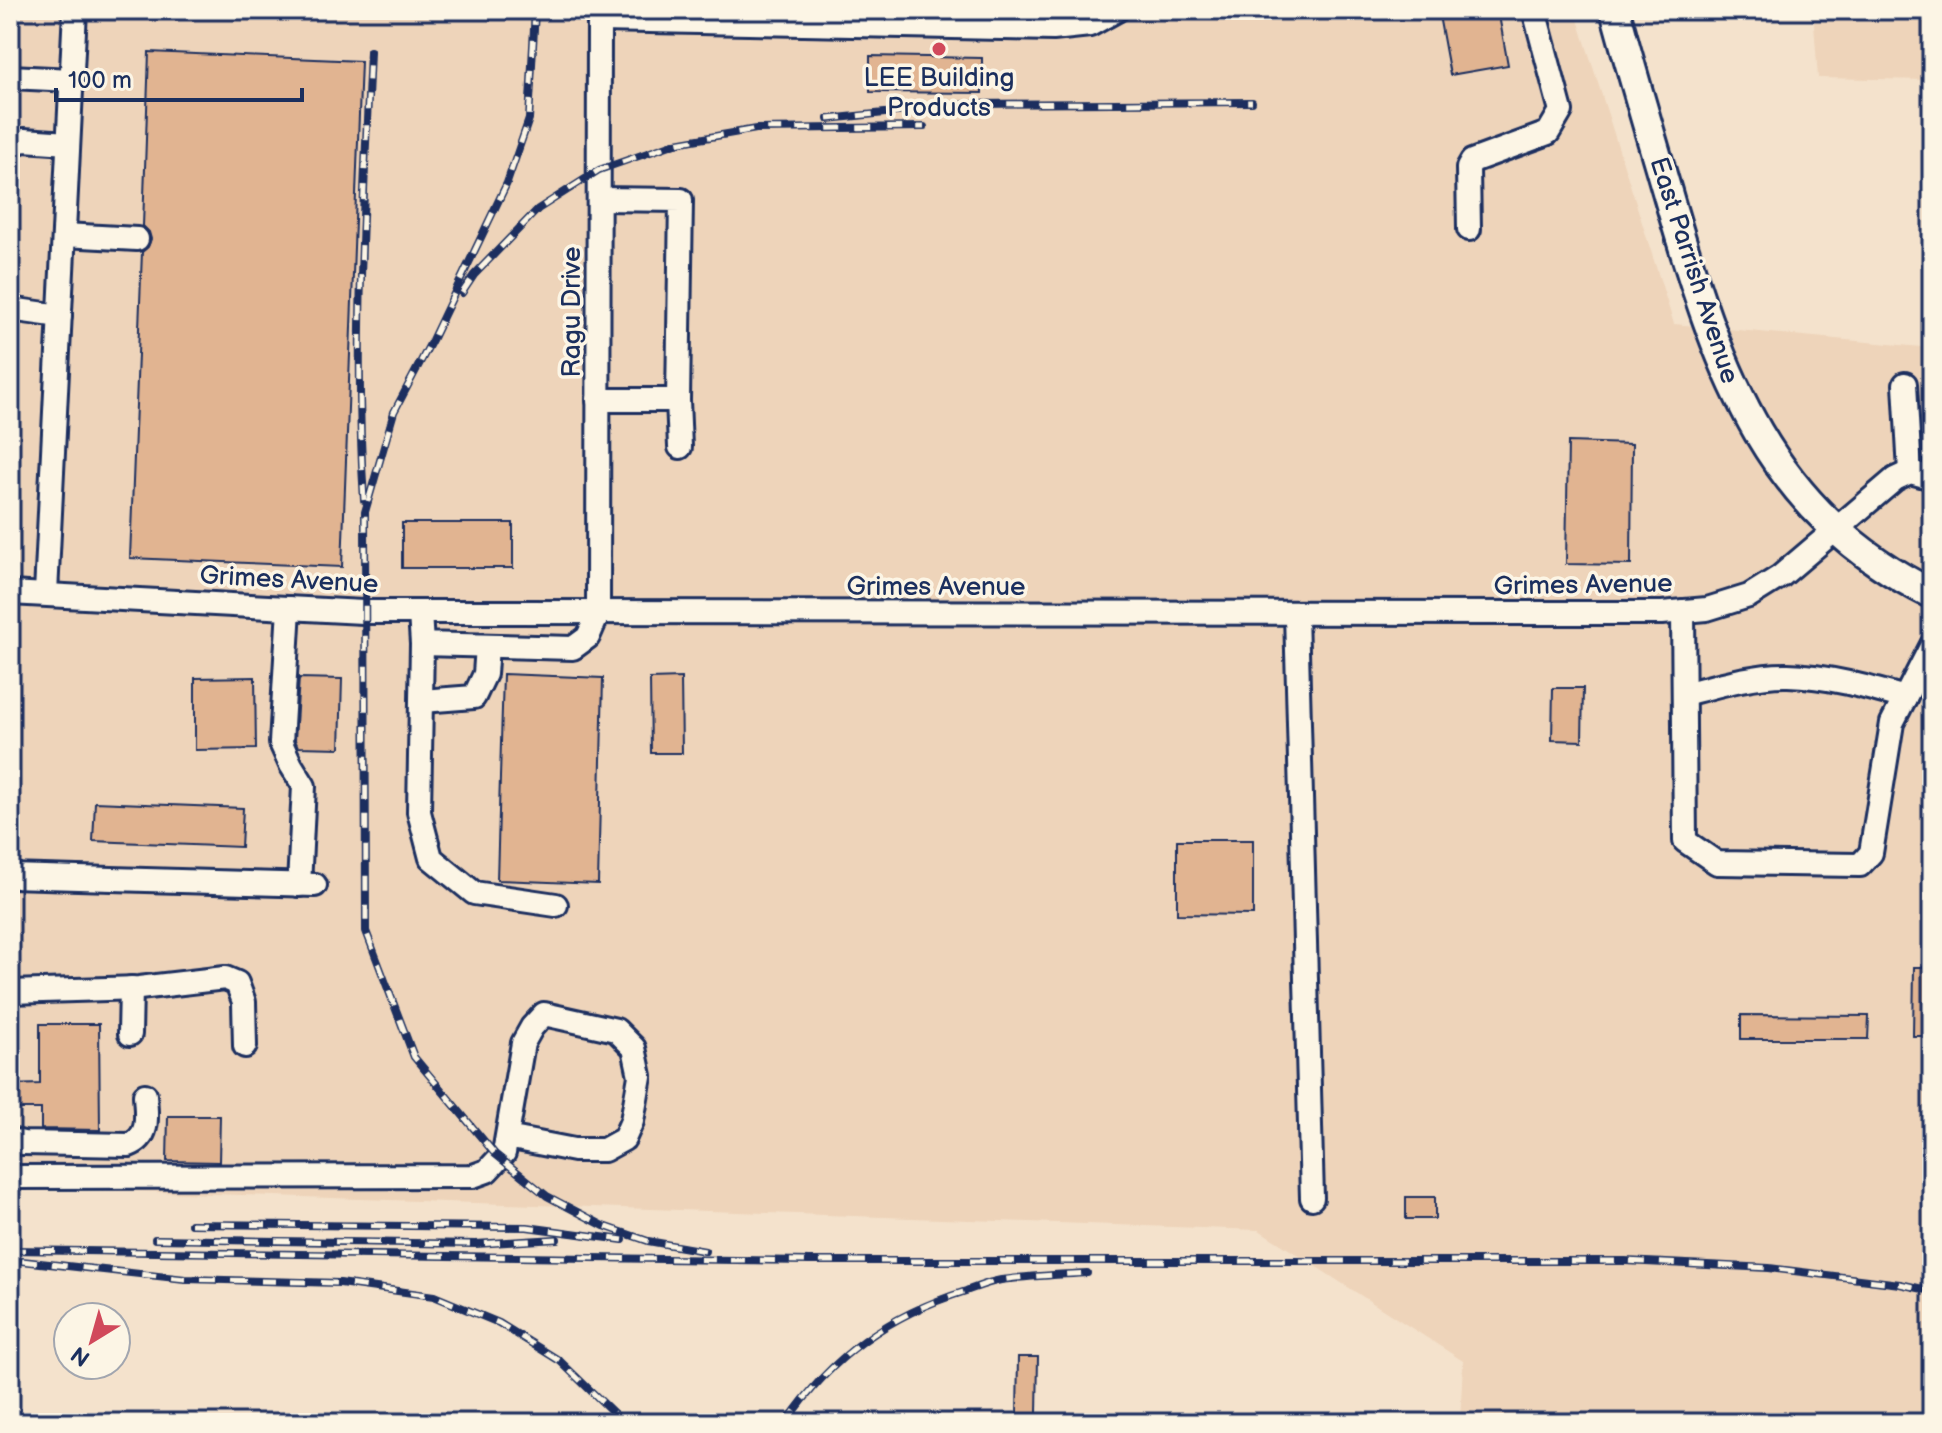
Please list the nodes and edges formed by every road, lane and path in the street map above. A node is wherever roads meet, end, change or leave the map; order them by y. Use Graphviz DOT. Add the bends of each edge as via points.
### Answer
graph roads {
  1 [pos="75,10"];
  2 [pos="1117,10"];
  3 [pos="1534,10"];
  4 [pos="1615,10"];
  5 [pos="600,15"];
  6 [pos="1089,17"];
  7 [pos="10,77"];
  8 [pos="72,80"];
  9 [pos="68,143"];
  10 [pos="10,145"];
  11 [pos="599,199"];
  12 [pos="1469,229"];
  13 [pos="64,235"];
  14 [pos="137,239"];
  15 [pos="10,309"];
  16 [pos="60,316"];
  17 [pos="1905,384"];
  18 [pos="598,400"];
  19 [pos="678,400"];
  20 [pos="680,447"];
  21 [pos="1910,472"];
  22 [pos="1932,478"];
  23 [pos="1838,530"];
  24 [pos="10,593"];
  25 [pos="46,593"];
  26 [pos="1932,594"];
  27 [pos="289,608"];
  28 [pos="1683,611"];
  29 [pos="420,613"];
  30 [pos="598,614"];
  31 [pos="1296,614"];
  32 [pos="422,644"];
  33 [pos="1932,645"];
  34 [pos="487,646"];
  35 [pos="1684,694"];
  36 [pos="1905,698"];
  37 [pos="422,701"];
  38 [pos="10,876"];
  39 [pos="556,905"];
  40 [pos="131,988"];
  41 [pos="10,992"];
  42 [pos="130,1034"];
  43 [pos="245,1046"];
  44 [pos="145,1095"];
  45 [pos="507,1137"];
  46 [pos="10,1140"];
  47 [pos="10,1177"];
  48 [pos="1312,1198"];
  1 -- 8 [label="street"];
  2 -- 6 [label="street"];
  3 -- 12 [label="street" via="1561,111 1548,133 1472,161"];
  4 -- 23 [label="main road, East Parrish Avenue" via="1687,260 1728,377 1776,460"];
  5 -- 6 [label="street" via="1053,29"];
  5 -- 11 [label="street, Ragu Drive"];
  7 -- 8 [label="street"];
  8 -- 9 [label="street"];
  9 -- 10 [label="street" via="24,140"];
  9 -- 13 [label="street"];
  11 -- 18 [label="street, Ragu Drive"];
  11 -- 19 [label="street" via="681,200"];
  13 -- 14 [label="street"];
  13 -- 16 [label="street"];
  15 -- 16 [label="street"];
  16 -- 25 [label="street"];
  17 -- 21 [label="street"];
  18 -- 19 [label="street"];
  18 -- 30 [label="street, Ragu Drive"];
  19 -- 20 [label="street"];
  21 -- 22 [label="street"];
  21 -- 23 [label="street, Grimes Avenue"];
  23 -- 26 [label="main road, East Parrish Avenue" via="1882,565"];
  23 -- 28 [label="street, Grimes Avenue" via="1749,596"];
  24 -- 25 [label="street, Grimes Avenue"];
  25 -- 27 [label="street, Grimes Avenue"];
  27 -- 29 [label="street, Grimes Avenue"];
  27 -- 38 [label="street" via="281,743 304,786 307,885"];
  28 -- 31 [label="street, Grimes Avenue"];
  28 -- 35 [label="street"];
  29 -- 30 [label="street, Grimes Avenue"];
  29 -- 32 [label="street"];
  30 -- 31 [label="street, Grimes Avenue"];
  30 -- 34 [label="street" via="588,637 573,648"];
  31 -- 48 [label="street"];
  32 -- 34 [label="street"];
  32 -- 37 [label="street"];
  33 -- 36 [label="street"];
  34 -- 37 [label="street" via="485,674 474,697"];
  35 -- 36 [label="street" via="1786,675 1850,682"];
  35 -- 36 [label="street" via="1685,841 1717,863 1860,865 1871,853 1892,723"];
  37 -- 39 [label="street" via="419,812 431,858 474,893"];
  40 -- 41 [label="street"];
  40 -- 42 [label="street"];
  40 -- 43 [label="street" via="225,978 237,983 244,1002"];
  44 -- 46 [label="street" via="146,1128 129,1145"];
  45 -- 45 [label="street" via="523,1043 544,1014 616,1030 634,1048 640,1076 624,1139 604,1150 574,1150"];
  45 -- 47 [label="street" via="504,1153 487,1171 473,1176"];
}
